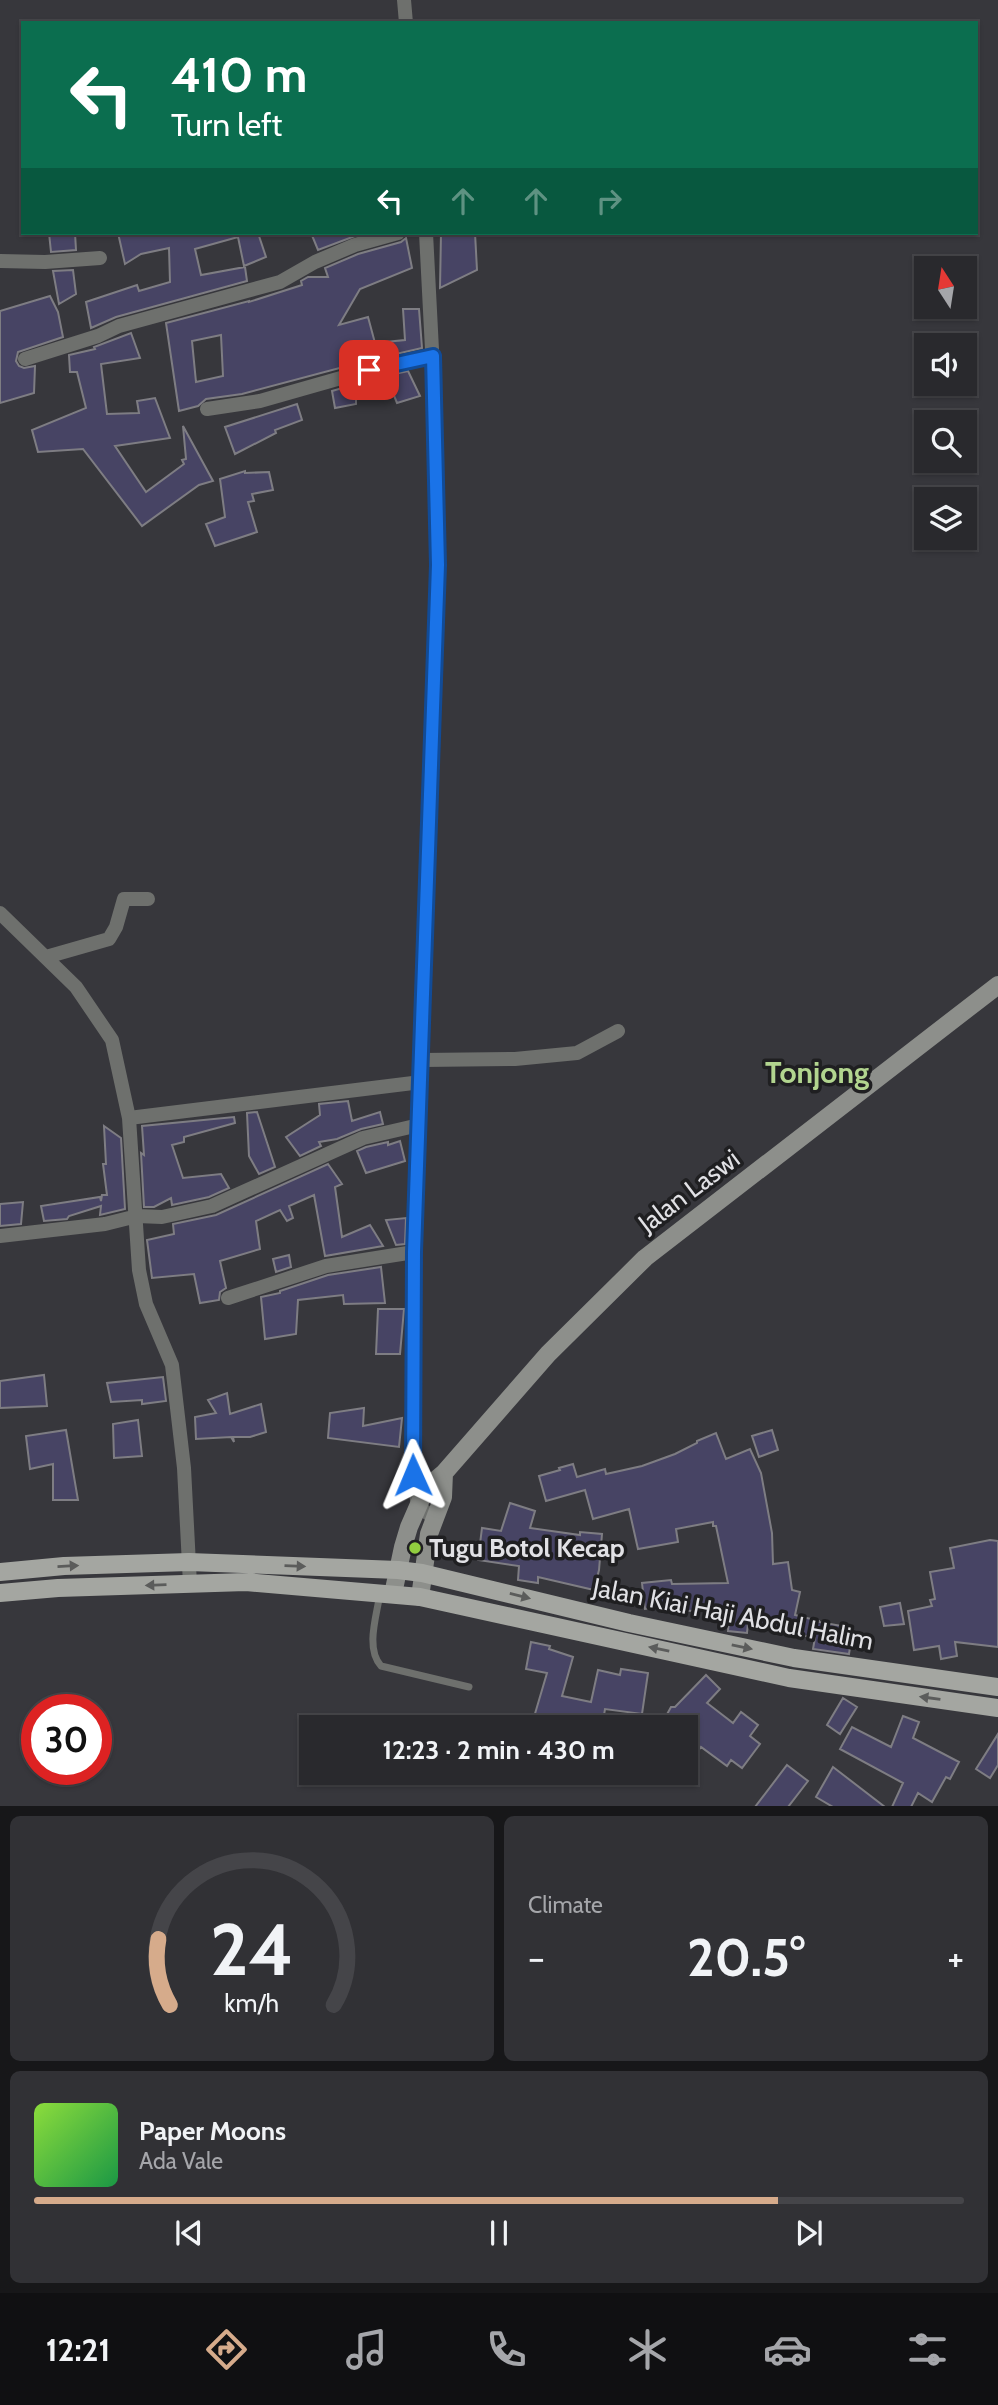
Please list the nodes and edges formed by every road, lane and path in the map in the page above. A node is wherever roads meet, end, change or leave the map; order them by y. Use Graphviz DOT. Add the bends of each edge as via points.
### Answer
graph roads {
  1 [pos="404,0"];
  2 [pos="406,21"];
  3 [pos="391,235"];
  4 [pos="426,235"];
  5 [pos="100,258"];
  6 [pos="0,261"];
  7 [pos="433,356"];
  8 [pos="25,359"];
  9 [pos="207,409"];
  10 [pos="148,899"];
  11 [pos="0,913"];
  12 [pos="46,957"];
  13 [pos="998,985"];
  14 [pos="618,1031"];
  15 [pos="422,1060"];
  16 [pos="421,1082"];
  17 [pos="129,1118"];
  18 [pos="419,1125"];
  19 [pos="137,1216"];
  20 [pos="0,1236"];
  21 [pos="414,1252"];
  22 [pos="228,1298"];
  23 [pos="444,1473"];
  24 [pos="418,1506"];
  25 [pos="434,1518"];
  26 [pos="189,1562"];
  27 [pos="398,1570"];
  28 [pos="0,1572"];
  29 [pos="422,1573"];
  30 [pos="190,1584"];
  31 [pos="0,1593"];
  32 [pos="387,1593"];
  33 [pos="419,1597"];
  34 [pos="469,1687"];
  35 [pos="997,1687"];
  36 [pos="995,1708"];
  1 -- 2 [label="street"];
  3 -- 8 [label="street" via="324,258 280,282 118,326"];
  4 -- 7 [label="street"];
  5 -- 6 [label="street"];
  7 -- 9 [label="street" via="260,401"];
  7 -- 15 [label="street" via="438,565"];
  10 -- 12 [label="street" via="124,899 109,939"];
  11 -- 12 [label="street"];
  12 -- 17 [label="street" via="76,987 112,1040"];
  13 -- 23 [label="main road, Jalan Laswi" via="645,1258 548,1354"];
  14 -- 15 [label="street" via="577,1053"];
  15 -- 16 [label="street"];
  16 -- 17 [label="street"];
  16 -- 18 [label="street"];
  17 -- 19 [label="street"];
  18 -- 19 [label="street" via="363,1138 212,1206 162,1217"];
  18 -- 21 [label="street"];
  19 -- 20 [label="street"];
  19 -- 26 [label="street" via="139,1270 146,1304 172,1365"];
  21 -- 22 [label="street" via="326,1266"];
  21 -- 24 [label="street" via="412,1447"];
  23 -- 24 [label="main road, Jalan Laswi" via="426,1488"];
  23 -- 25 [label="main road" via="443,1497"];
  24 -- 25 [label="street"];
  24 -- 27 [label="main road, Jalan Laswi"];
  25 -- 29 [label="main road"];
  26 -- 27 [label="main road, Jalan Kiai Haji Abdul Halim, one-way"];
  28 -- 26 [label="main road, Jalan Kiai Haji Abdul Halim, one-way"];
  26 -- 30 [label="street"];
  27 -- 29 [label="main road, Jalan Kiai Haji Abdul Halim"];
  27 -- 32 [label="main road, Jalan Laswi"];
  29 -- 33 [label="main road"];
  29 -- 35 [label="main road, Jalan Kiai Haji Abdul Halim, one-way" via="794,1658"];
  30 -- 31 [label="main road, Jalan Kiai Haji Abdul Halim, one-way"];
  30 -- 32 [label="main road, Jalan Kiai Haji Abdul Halim" via="246,1582"];
  32 -- 33 [label="main road, Jalan Kiai Haji Abdul Halim"];
  32 -- 34 [label="lane" via="372,1649 374,1658 381,1666"];
  36 -- 33 [label="main road, Jalan Kiai Haji Abdul Halim, one-way" via="789,1678"];
  35 -- 36 [label="main road"];
}
